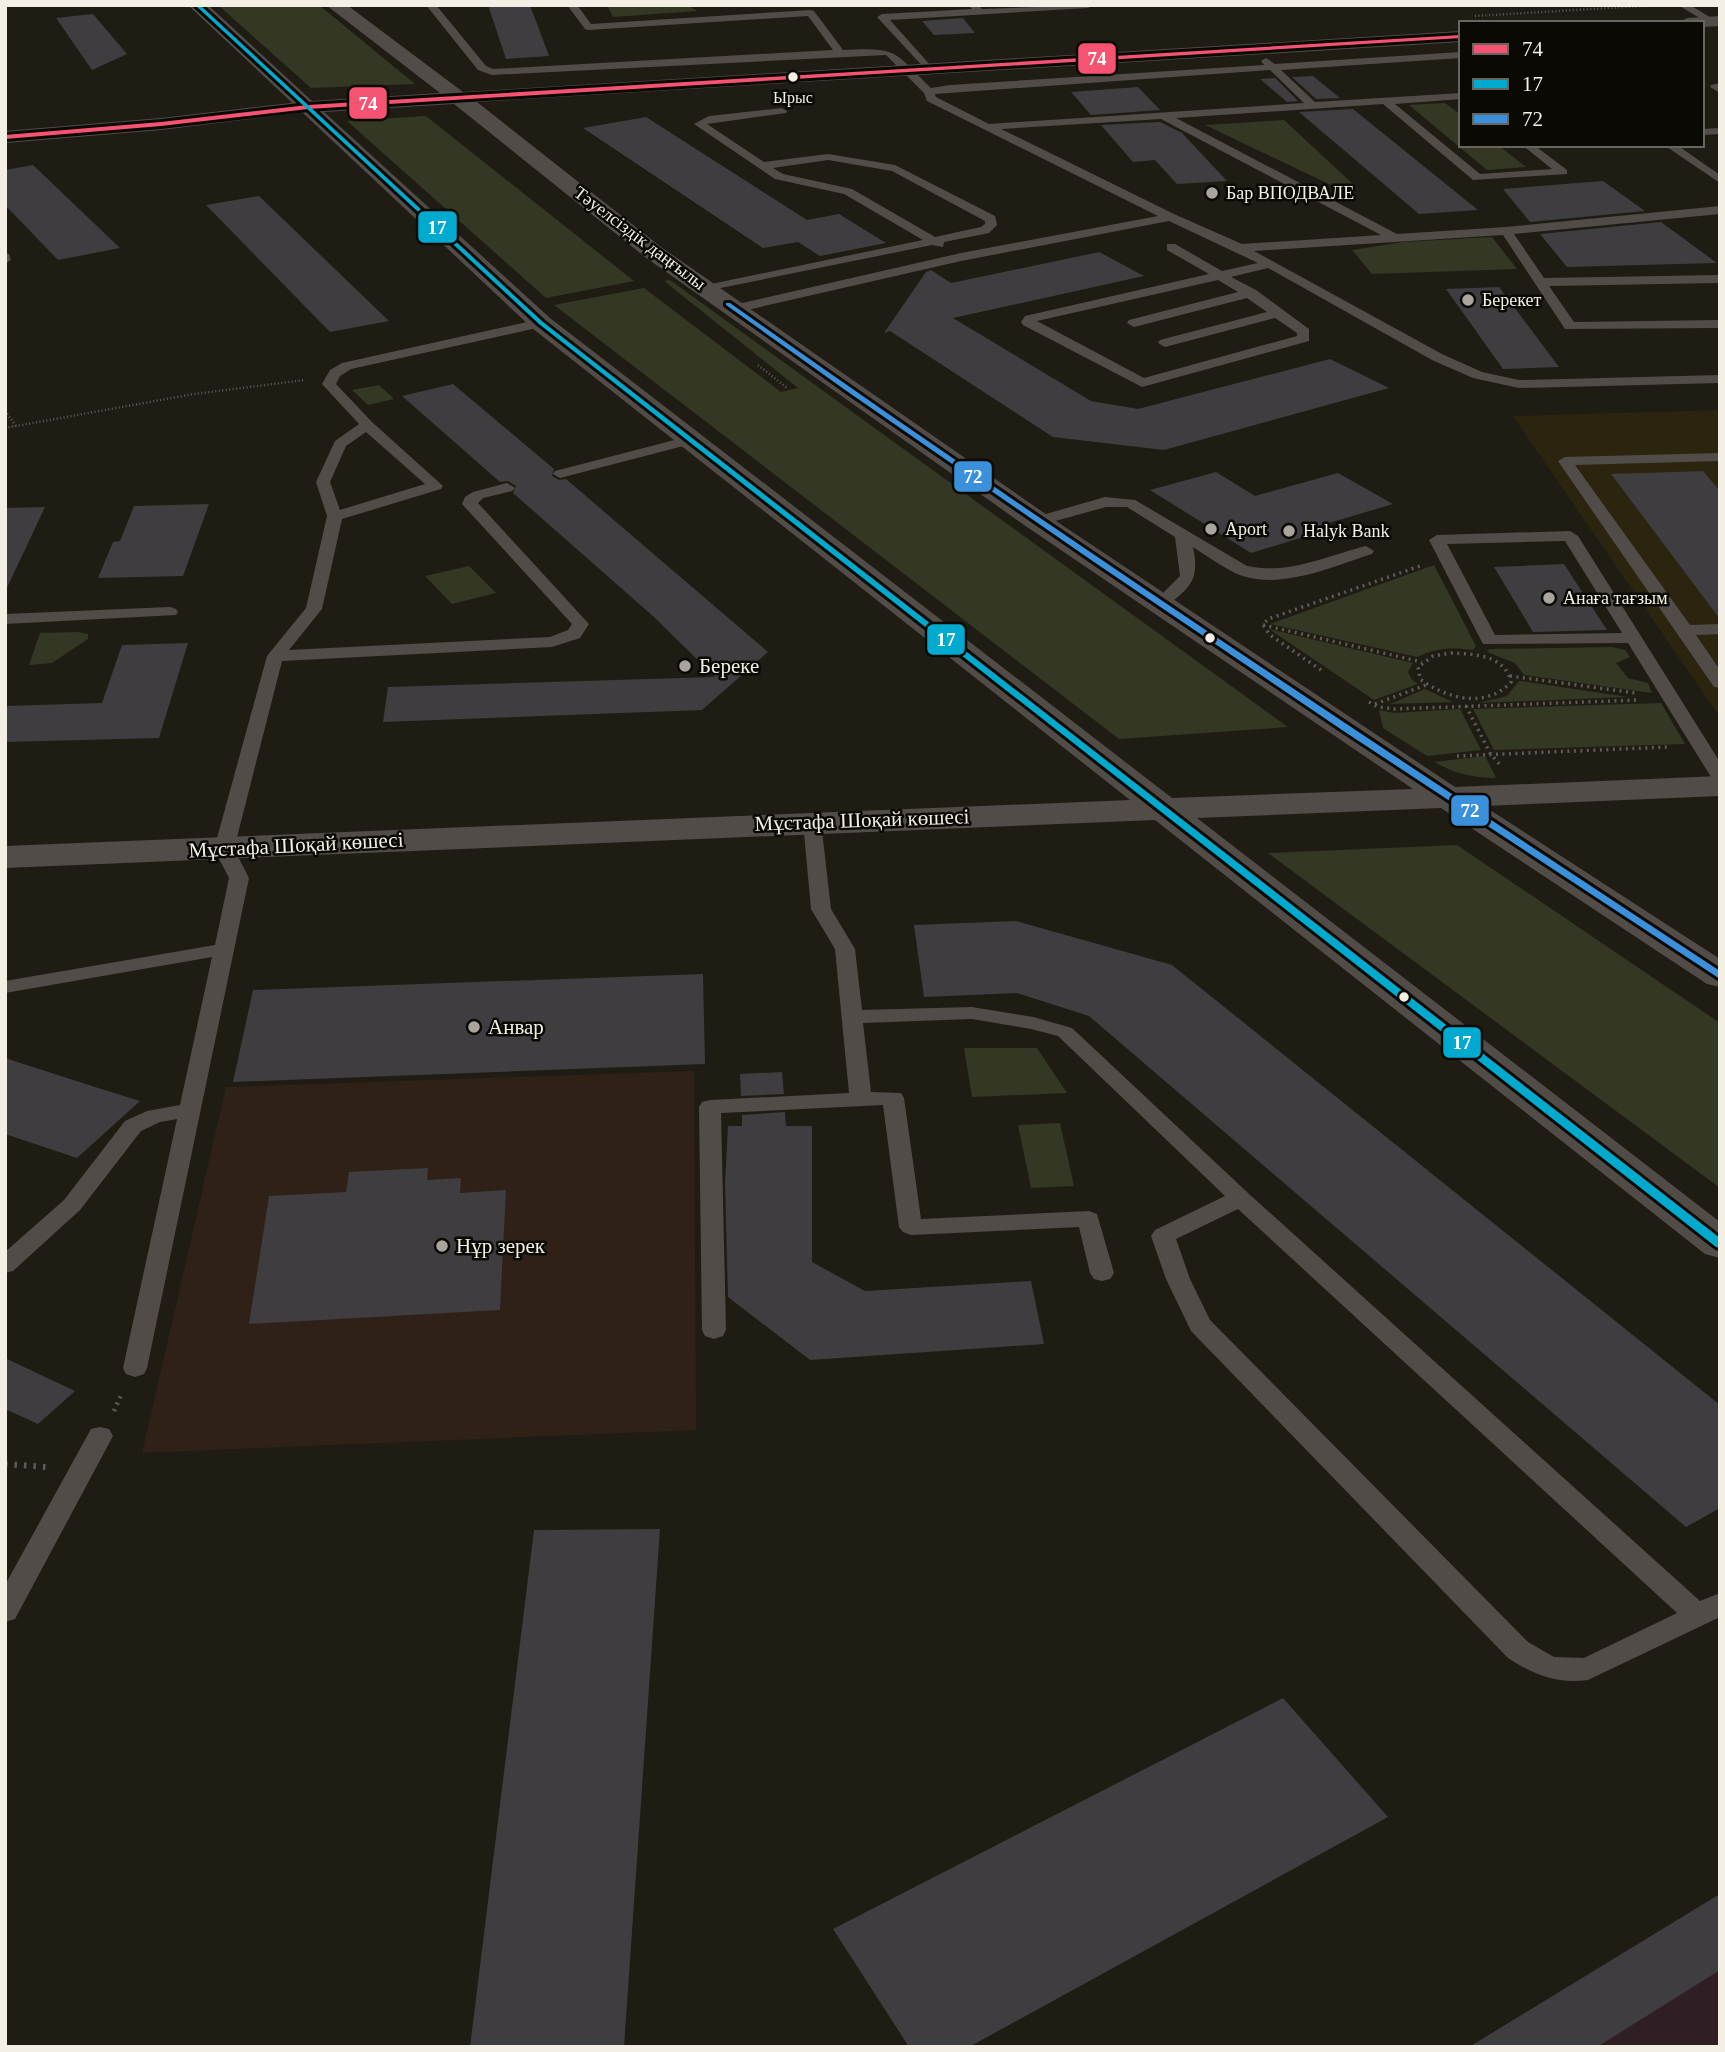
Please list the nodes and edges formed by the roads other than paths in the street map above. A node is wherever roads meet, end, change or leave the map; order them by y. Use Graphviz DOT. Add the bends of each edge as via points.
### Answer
graph roads {
  1 [pos="197,5"];
  2 [pos="335,5"];
  3 [pos="431,5"];
  4 [pos="572,5"];
  5 [pos="734,5"];
  6 [pos="872,5"];
  7 [pos="1088,5"];
  8 [pos="1683,5"];
  9 [pos="976,8"];
  10 [pos="749,17"];
  11 [pos="882,17"];
  12 [pos="1715,21"];
  13 [pos="1459,36"];
  14 [pos="1252,48"];
  15 [pos="911,50"];
  16 [pos="885,52"];
  17 [pos="840,53"];
  18 [pos="1459,55"];
  19 [pos="927,68"];
  20 [pos="1273,68"];
  21 [pos="903,69"];
  22 [pos="929,92"];
  23 [pos="1459,96"];
  24 [pos="459,98"];
  25 [pos="1385,101"];
  26 [pos="1313,106"];
  27 [pos="309,107"];
  28 [pos="782,111"];
  29 [pos="1164,116"];
  30 [pos="987,127"];
  31 [pos="5,136"];
  32 [pos="1530,147"];
  33 [pos="1672,147"];
  34 [pos="760,166"];
  35 [pos="1720,180"];
  36 [pos="1720,210"];
  37 [pos="1170,217"];
  38 [pos="1506,231"];
  39 [pos="1397,239"];
  40 [pos="933,241"];
  41 [pos="1171,247"];
  42 [pos="1240,248"];
  43 [pos="961,257"];
  44 [pos="1270,264"];
  45 [pos="1223,275"];
  46 [pos="1720,279"];
  47 [pos="1539,282"];
  48 [pos="706,289"];
  49 [pos="1251,293"];
  50 [pos="734,309"];
  51 [pos="1278,313"];
  52 [pos="541,323"];
  53 [pos="1134,323"];
  54 [pos="1720,324"];
  55 [pos="1165,343"];
  56 [pos="1720,379"];
  57 [pos="367,425"];
  58 [pos="690,440"];
  59 [pos="1720,457"];
  60 [pos="560,474"];
  61 [pos="507,488"];
  62 [pos="335,516"];
  63 [pos="1037,521"];
  64 [pos="1183,536"];
  65 [pos="1366,551"];
  66 [pos="1160,604"];
  67 [pos="170,612"];
  68 [pos="5,619"];
  69 [pos="1720,629"];
  70 [pos="1685,631"];
  71 [pos="1634,638"];
  72 [pos="275,656"];
  73 [pos="1720,684"];
  74 [pos="1720,777"];
  75 [pos="1720,786"];
  76 [pos="1446,796"];
  77 [pos="1158,808"];
  78 [pos="812,822"];
  79 [pos="225,849"];
  80 [pos="5,857"];
  81 [pos="224,950"];
  82 [pos="1720,976"];
  83 [pos="5,987"];
  84 [pos="853,1017"];
  85 [pos="861,1100"];
  86 [pos="190,1110"];
  87 [pos="1240,1198"];
  88 [pos="1720,1244"];
  89 [pos="5,1265"];
  90 [pos="1102,1273"];
  91 [pos="714,1330"];
  92 [pos="135,1368"];
  93 [pos="100,1436"];
  94 [pos="1708,1609"];
  95 [pos="5,1611"];
  1 -- 27 [label="street"];
  2 -- 24 [label="street, Тәуелсіздік даңғылы"];
  3 -- 17 [label="lane" via="482,68 492,72"];
  4 -- 10 [label="lane" via="588,27"];
  5 -- 10 [label="lane"];
  6 -- 11 [label="lane"];
  7 -- 9 [label="lane"];
  8 -- 12 [label="lane"];
  9 -- 11 [label="lane"];
  10 -- 17 [label="lane" via="811,13"];
  11 -- 15 [label="lane"];
  13 -- 14 [label="street"];
  14 -- 19 [label="street"];
  14 -- 20 [label="lane"];
  15 -- 16 [label="lane"];
  15 -- 19 [label="lane"];
  16 -- 17 [label="lane"];
  16 -- 21 [label="lane"];
  18 -- 20 [label="lane"];
  19 -- 21 [label="street"];
  20 -- 22 [label="lane"];
  20 -- 26 [label="lane"];
  21 -- 22 [label="lane"];
  21 -- 24 [label="street"];
  22 -- 30 [label="lane" via="931,99"];
  23 -- 25 [label="lane"];
  24 -- 27 [label="street"];
  24 -- 48 [label="street, Тәуелсіздік даңғылы"];
  25 -- 26 [label="lane"];
  25 -- 32 [label="lane" via="1477,178 1563,172"];
  26 -- 29 [label="lane"];
  27 -- 31 [label="street"];
  27 -- 52 [label="street"];
  28 -- 34 [label="lane" via="699,124"];
  29 -- 30 [label="lane"];
  29 -- 39 [label="lane"];
  30 -- 37 [label="lane"];
  33 -- 35 [label="lane"];
  34 -- 40 [label="lane" via="779,177 848,191"];
  34 -- 40 [label="lane" via="828,157 895,168 991,219 985,230"];
  36 -- 38 [label="lane"];
  37 -- 42 [label="lane"];
  37 -- 43 [label="lane"];
  38 -- 39 [label="lane"];
  38 -- 47 [label="lane"];
  39 -- 42 [label="lane"];
  40 -- 43 [label="lane"];
  40 -- 48 [label="lane"];
  41 -- 45 [label="lane"];
  42 -- 44 [label="lane"];
  43 -- 50 [label="lane"];
  44 -- 45 [label="lane"];
  44 -- 56 [label="lane" via="1478,375 1519,384"];
  45 -- 49 [label="lane"];
  45 -- 51 [label="lane" via="1028,322 1142,383 1304,338 1304,332"];
  46 -- 47 [label="lane"];
  47 -- 54 [label="lane" via="1570,326"];
  48 -- 50 [label="street, Тәуелсіздік даңғылы"];
  49 -- 51 [label="lane"];
  49 -- 53 [label="lane"];
  50 -- 63 [label="street, Тәуелсіздік даңғылы"];
  51 -- 55 [label="lane"];
  52 -- 57 [label="lane" via="347,366 335,373 329,384"];
  52 -- 58 [label="street"];
  57 -- 62 [label="lane" via="340,444 323,482"];
  57 -- 62 [label="lane" via="436,486"];
  58 -- 60 [label="lane"];
  58 -- 77 [label="street"];
  59 -- 70 [label="lane" via="1565,461"];
  61 -- 72 [label="lane" via="478,495 470,504 582,624 574,634 552,642"];
  62 -- 72 [label="lane" via="314,609"];
  63 -- 64 [label="lane" via="1119,501 1130,503"];
  63 -- 66 [label="street, Тәуелсіздік даңғылы"];
  64 -- 65 [label="lane" via="1242,570 1262,576 1282,576"];
  64 -- 66 [label="lane" via="1188,580"];
  66 -- 76 [label="street, Тәуелсіздік даңғылы"];
  67 -- 68 [label="lane"];
  69 -- 70 [label="lane"];
  70 -- 73 [label="lane"];
  71 -- 71 [label="lane" via="1570,536 1437,540 1489,640"];
  71 -- 74 [label="lane"];
  72 -- 79 [label="lane"];
  75 -- 76 [label="street, Мұстафа Шоқай көшесі"];
  76 -- 77 [label="street, Мұстафа Шоқай көшесі"];
  76 -- 82 [label="street, Тәуелсіздік даңғылы"];
  77 -- 78 [label="street, Мұстафа Шоқай көшесі"];
  77 -- 88 [label="street"];
  78 -- 79 [label="street, Мұстафа Шоқай көшесі"];
  78 -- 84 [label="lane" via="821,909 845,949"];
  79 -- 80 [label="street, Мұстафа Шоқай көшесі"];
  79 -- 81 [label="lane" via="239,878"];
  81 -- 83 [label="lane"];
  81 -- 86 [label="lane"];
  84 -- 85 [label="lane"];
  84 -- 87 [label="lane" via="972,1013 1065,1032"];
  85 -- 90 [label="lane" via="893,1098 911,1227 1089,1219"];
  85 -- 91 [label="lane" via="710,1107"];
  86 -- 89 [label="lane" via="155,1116 133,1126 72,1205"];
  86 -- 92 [label="lane"];
  87 -- 94 [label="lane"];
  87 -- 94 [label="lane" via="1163,1236 1199,1325 1517,1650 1543,1668 1588,1669"];
  93 -- 95 [label="lane"];
}
